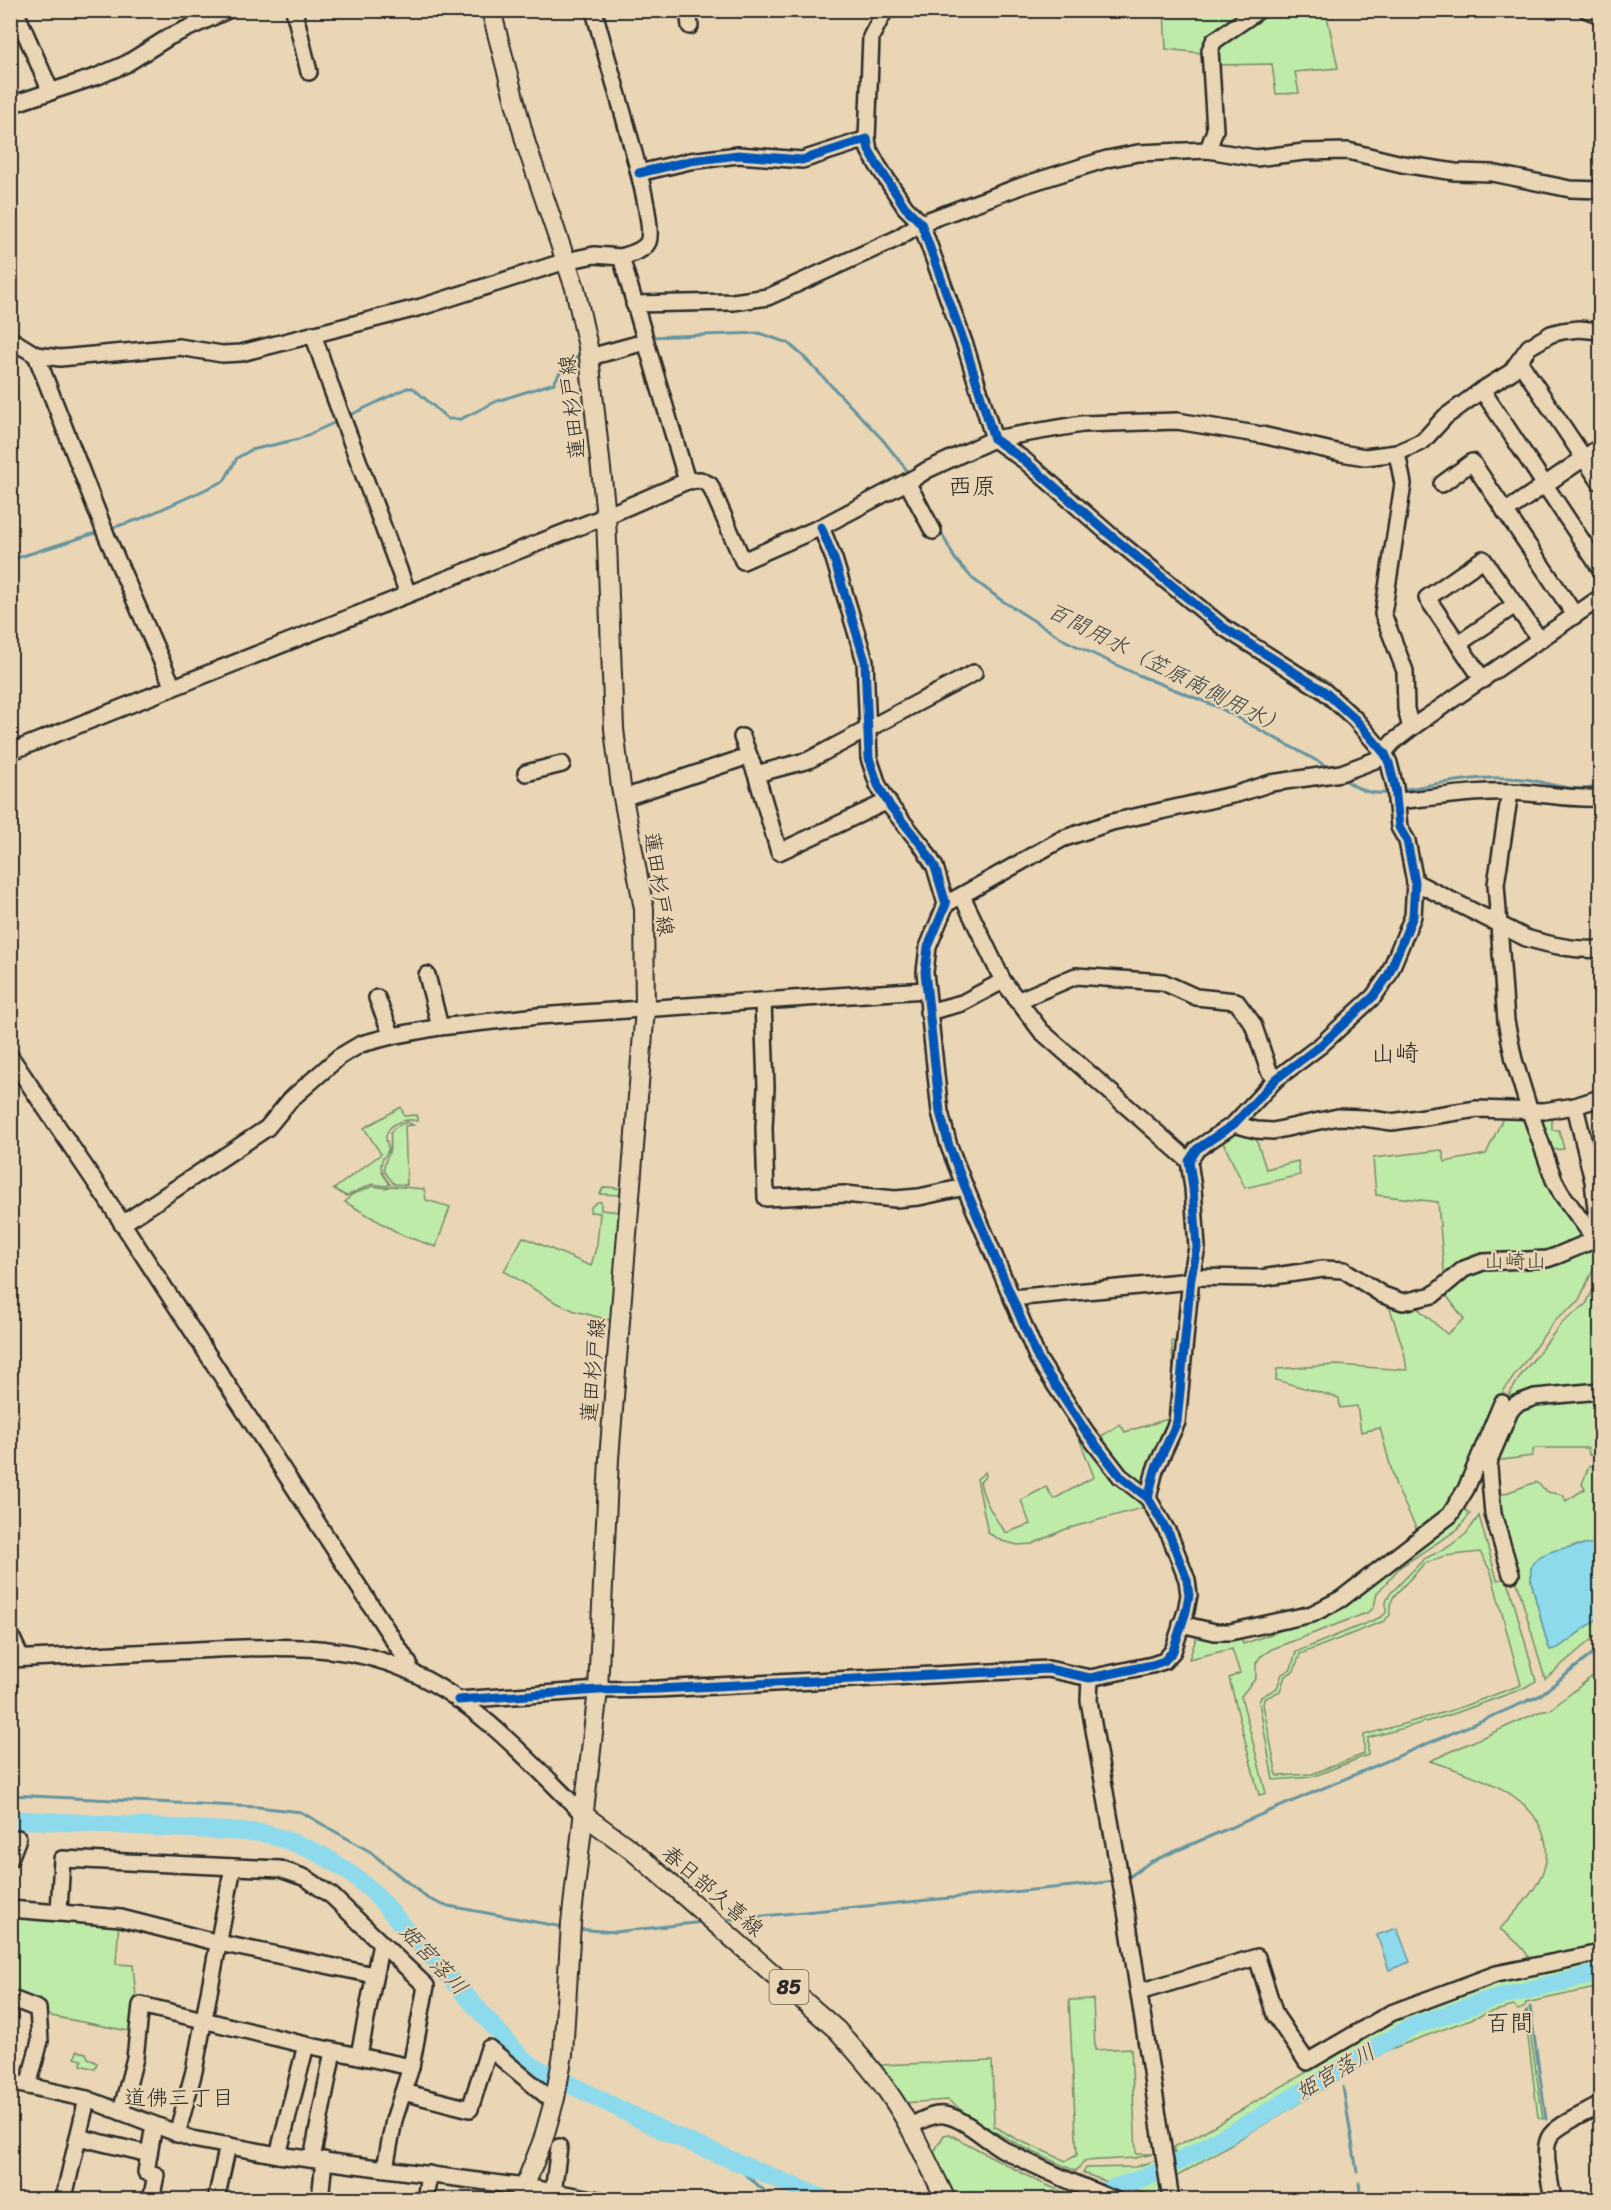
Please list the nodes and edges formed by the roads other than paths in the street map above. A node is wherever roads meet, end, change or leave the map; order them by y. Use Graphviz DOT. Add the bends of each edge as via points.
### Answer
graph roads {
  1 [pos="15,10"];
  2 [pos="228,10"];
  3 [pos="294,10"];
  4 [pos="491,10"];
  5 [pos="594,10"];
  6 [pos="885,10"];
  7 [pos="1259,10"];
  8 [pos="1587,10"];
  9 [pos="1600,15"];
  10 [pos="309,72"];
  11 [pos="51,92"];
  12 [pos="11,104"];
  13 [pos="867,140"];
  14 [pos="1209,150"];
  15 [pos="639,173"];
  16 [pos="1600,190"];
  17 [pos="921,223"];
  18 [pos="621,257"];
  19 [pos="566,261"];
  20 [pos="634,304"];
  21 [pos="1600,331"];
  22 [pos="313,334"];
  23 [pos="10,339"];
  24 [pos="645,342"];
  25 [pos="36,355"];
  26 [pos="590,357"];
  27 [pos="1519,361"];
  28 [pos="1482,390"];
  29 [pos="994,439"];
  30 [pos="1600,447"];
  31 [pos="1397,453"];
  32 [pos="1584,458"];
  33 [pos="687,481"];
  34 [pos="907,482"];
  35 [pos="1600,482"];
  36 [pos="1442,484"];
  37 [pos="1545,484"];
  38 [pos="1505,512"];
  39 [pos="606,516"];
  40 [pos="821,527"];
  41 [pos="933,531"];
  42 [pos="1600,568"];
  43 [pos="408,594"];
  44 [pos="1600,598"];
  45 [pos="1515,605"];
  46 [pos="1575,615"];
  47 [pos="1540,640"];
  48 [pos="1458,644"];
  49 [pos="974,673"];
  50 [pos="1483,680"];
  51 [pos="173,687"];
  52 [pos="1411,728"];
  53 [pos="868,729"];
  54 [pos="742,736"];
  55 [pos="10,752"];
  56 [pos="1385,754"];
  57 [pos="749,756"];
  58 [pos="562,764"];
  59 [pos="526,773"];
  60 [pos="756,774"];
  61 [pos="1510,792"];
  62 [pos="623,798"];
  63 [pos="1600,798"];
  64 [pos="888,801"];
  65 [pos="1396,801"];
  66 [pos="1415,882"];
  67 [pos="962,896"];
  68 [pos="946,904"];
  69 [pos="1498,923"];
  70 [pos="1600,949"];
  71 [pos="427,975"];
  72 [pos="1003,981"];
  73 [pos="925,990"];
  74 [pos="377,998"];
  75 [pos="763,1001"];
  76 [pos="1017,1001"];
  77 [pos="645,1009"];
  78 [pos="928,1012"];
  79 [pos="440,1028"];
  80 [pos="392,1036"];
  81 [pos="10,1056"];
  82 [pos="1276,1079"];
  83 [pos="1600,1098"];
  84 [pos="1575,1106"];
  85 [pos="1530,1112"];
  86 [pos="1234,1124"];
  87 [pos="1189,1161"];
  88 [pos="965,1187"];
  89 [pos="122,1224"];
  90 [pos="1597,1241"];
  91 [pos="1191,1279"];
  92 [pos="1012,1298"];
  93 [pos="1600,1391"];
  94 [pos="1502,1403"];
  95 [pos="1466,1489"];
  96 [pos="1492,1494"];
  97 [pos="1148,1498"];
  98 [pos="1511,1574"];
  99 [pos="1181,1624"];
  100 [pos="10,1634"];
  101 [pos="16,1658"];
  102 [pos="409,1671"];
  103 [pos="1090,1678"];
  104 [pos="598,1690"];
  105 [pos="458,1700"];
  106 [pos="584,1815"];
  107 [pos="18,1838"];
  108 [pos="10,1859"];
  109 [pos="233,1867"];
  110 [pos="10,1909"];
  111 [pos="59,1911"];
  112 [pos="219,1943"];
  113 [pos="381,1943"];
  114 [pos="1600,1953"];
  115 [pos="374,1975"];
  116 [pos="1139,1992"];
  117 [pos="10,1998"];
  118 [pos="204,2020"];
  119 [pos="306,2045"];
  120 [pos="333,2051"];
  121 [pos="359,2055"];
  122 [pos="411,2067"];
  123 [pos="10,2082"];
  124 [pos="28,2086"];
  125 [pos="403,2092"];
  126 [pos="87,2099"];
  127 [pos="554,2100"];
  128 [pos="1600,2105"];
  129 [pos="122,2112"];
  130 [pos="154,2125"];
  131 [pos="909,2126"];
  132 [pos="177,2134"];
  133 [pos="78,2137"];
  134 [pos="228,2145"];
  135 [pos="560,2147"];
  136 [pos="149,2154"];
  137 [pos="278,2155"];
  138 [pos="318,2160"];
  139 [pos="385,2168"];
  140 [pos="429,2174"];
  141 [pos="1170,2192"];
  142 [pos="522,2193"];
  143 [pos="552,2195"];
  144 [pos="62,2196"];
  145 [pos="80,2199"];
  146 [pos="151,2199"];
  147 [pos="216,2199"];
  148 [pos="321,2199"];
  149 [pos="425,2199"];
  150 [pos="599,2199"];
  151 [pos="946,2199"];
  152 [pos="1115,2199"];
  153 [pos="1553,2199"];
  1 -- 11 [label="street"];
  2 -- 11 [label="street" via="169,37 117,68"];
  3 -- 10 [label="street"];
  4 -- 19 [label="main road, 蓮田杉戸線" via="526,144"];
  5 -- 15 [label="street"];
  6 -- 13 [label="street" via="871,37"];
  7 -- 14 [label="street" via="1214,41 1210,50 1215,130"];
  8 -- 9 [label="street"];
  11 -- 12 [label="street"];
  13 -- 15 [label="street" via="802,160 738,155"];
  13 -- 17 [label="street" via="878,166 905,207"];
  14 -- 16 [label="street" via="1256,158 1348,151 1402,164"];
  14 -- 17 [label="street" via="1138,153 1107,159"];
  15 -- 18 [label="street" via="650,234 641,249"];
  17 -- 20 [label="street" via="896,239 768,297 732,302"];
  17 -- 29 [label="street"];
  18 -- 19 [label="street" via="594,255"];
  18 -- 20 [label="street"];
  19 -- 22 [label="street" via="421,307"];
  19 -- 26 [label="main road, 蓮田杉戸線"];
  20 -- 24 [label="street"];
  21 -- 27 [label="street" via="1580,329 1551,334 1529,347"];
  22 -- 25 [label="street" via="241,353 179,347 60,358"];
  22 -- 43 [label="street"];
  23 -- 25 [label="street"];
  24 -- 26 [label="street"];
  24 -- 33 [label="street"];
  25 -- 51 [label="street" via="107,537"];
  26 -- 39 [label="main road, 蓮田杉戸線"];
  27 -- 28 [label="street" via="1511,372"];
  27 -- 32 [label="street"];
  28 -- 31 [label="street" via="1445,417 1423,441"];
  28 -- 37 [label="street"];
  29 -- 31 [label="street" via="1082,424 1177,421 1365,457"];
  29 -- 34 [label="street"];
  29 -- 56 [label="street" via="1224,627 1324,691"];
  30 -- 32 [label="street"];
  31 -- 52 [label="street" via="1403,484 1383,614 1405,671"];
  32 -- 35 [label="street"];
  32 -- 37 [label="street"];
  33 -- 39 [label="street"];
  33 -- 40 [label="street" via="700,480 710,485 743,561"];
  34 -- 40 [label="street"];
  34 -- 41 [label="street"];
  36 -- 38 [label="street" via="1472,462"];
  37 -- 38 [label="street"];
  37 -- 42 [label="street"];
  38 -- 46 [label="street"];
  39 -- 43 [label="street"];
  39 -- 62 [label="main road, 蓮田杉戸線" via="614,729"];
  40 -- 53 [label="street" via="865,661"];
  43 -- 51 [label="street"];
  44 -- 46 [label="street"];
  45 -- 47 [label="street"];
  45 -- 48 [label="street"];
  45 -- 48 [label="street" via="1483,559 1427,598"];
  46 -- 47 [label="street"];
  47 -- 50 [label="street"];
  48 -- 50 [label="street"];
  49 -- 53 [label="street"];
  50 -- 52 [label="street"];
  51 -- 55 [label="street"];
  52 -- 56 [label="street"];
  53 -- 60 [label="street" via="809,760"];
  53 -- 64 [label="street" via="869,758"];
  54 -- 57 [label="street"];
  56 -- 65 [label="street"];
  56 -- 67 [label="street" via="1331,776 1271,783 1112,822 1062,839"];
  57 -- 60 [label="street"];
  57 -- 62 [label="street"];
  58 -- 59 [label="street"];
  60 -- 64 [label="street" via="779,852"];
  61 -- 63 [label="street"];
  61 -- 65 [label="street"];
  61 -- 69 [label="street" via="1497,870"];
  62 -- 77 [label="main road, 蓮田杉戸線" via="644,909"];
  64 -- 68 [label="street" via="935,867"];
  65 -- 66 [label="street" via="1399,827 1407,842"];
  66 -- 69 [label="street"];
  66 -- 82 [label="street" via="1413,916 1388,976 1374,996 1321,1045"];
  67 -- 68 [label="street"];
  67 -- 72 [label="street"];
  68 -- 73 [label="street" via="928,947"];
  69 -- 70 [label="street" via="1544,944"];
  69 -- 85 [label="street" via="1508,1032"];
  71 -- 79 [label="street"];
  72 -- 76 [label="street"];
  72 -- 78 [label="street" via="962,1003"];
  73 -- 75 [label="street"];
  73 -- 78 [label="street"];
  74 -- 80 [label="street"];
  75 -- 77 [label="street"];
  75 -- 88 [label="street" via="766,1198 844,1194 895,1199"];
  76 -- 82 [label="street" via="1076,976 1163,982 1196,997 1236,1002 1252,1024 1269,1071"];
  76 -- 87 [label="street" via="1041,1031"];
  77 -- 79 [label="street"];
  77 -- 104 [label="main road, 蓮田杉戸線" via="609,1459"];
  78 -- 88 [label="street" via="940,1112"];
  79 -- 80 [label="street"];
  80 -- 89 [label="street" via="361,1044 339,1057 290,1101 267,1128"];
  81 -- 89 [label="street"];
  82 -- 86 [label="street"];
  83 -- 84 [label="street"];
  84 -- 85 [label="street"];
  84 -- 90 [label="street" via="1593,1181"];
  85 -- 86 [label="street" via="1477,1109 1392,1122 1338,1118 1273,1131 1256,1131"];
  85 -- 90 [label="street" via="1561,1193"];
  86 -- 87 [label="street" via="1197,1149"];
  87 -- 91 [label="street" via="1197,1248"];
  88 -- 92 [label="street"];
  89 -- 102 [label="street" via="409,1664"];
  90 -- 91 [label="street" via="1547,1259 1494,1260 1472,1265 1433,1295 1403,1302 1344,1270 1323,1269 1261,1278"];
  91 -- 92 [label="street"];
  91 -- 97 [label="street" via="1177,1422 1155,1470"];
  92 -- 97 [label="street" via="1038,1359 1086,1432 1120,1476"];
  93 -- 96 [label="street" via="1535,1398 1516,1404 1490,1458"];
  94 -- 95 [label="street"];
  95 -- 96 [label="street"];
  95 -- 99 [label="street" via="1445,1520 1330,1606 1312,1614 1230,1632"];
  96 -- 98 [label="street" via="1493,1514"];
  97 -- 99 [label="street" via="1170,1536 1186,1580 1189,1596"];
  99 -- 103 [label="street" via="1173,1651 1164,1661"];
  100 -- 101 [label="street"];
  101 -- 102 [label="street" via="256,1648 329,1649"];
  102 -- 105 [label="street"];
  103 -- 104 [label="street" via="1048,1670"];
  103 -- 116 [label="street" via="1089,1701"];
  104 -- 105 [label="street"];
  104 -- 106 [label="main road, 蓮田杉戸線"];
  105 -- 106 [label="street" via="523,1753"];
  106 -- 127 [label="main road" via="571,1923 563,2054"];
  106 -- 131 [label="main road, 春日部久喜線 / 85" via="633,1851 837,2030 888,2092"];
  107 -- 108 [label="street"];
  109 -- 111 [label="street" via="62,1859"];
  109 -- 112 [label="street"];
  109 -- 113 [label="street" via="280,1869 306,1878 332,1896"];
  110 -- 111 [label="street"];
  111 -- 112 [label="street" via="121,1918"];
  112 -- 115 [label="street"];
  112 -- 118 [label="street"];
  113 -- 115 [label="street"];
  113 -- 122 [label="street" via="426,1986"];
  114 -- 116 [label="street" via="1496,1974 1391,2013 1306,2062 1278,2022 1257,1957"];
  115 -- 121 [label="street"];
  116 -- 141 [label="street"];
  117 -- 124 [label="street" via="38,2009 40,2041"];
  118 -- 119 [label="street"];
  118 -- 129 [label="street" via="141,2005 135,2058"];
  118 -- 132 [label="street"];
  119 -- 120 [label="street"];
  119 -- 137 [label="street"];
  120 -- 121 [label="street"];
  120 -- 138 [label="street"];
  121 -- 122 [label="street"];
  122 -- 125 [label="street"];
  123 -- 124 [label="street"];
  124 -- 126 [label="street"];
  125 -- 127 [label="street" via="470,2109 489,2048"];
  125 -- 139 [label="street"];
  126 -- 129 [label="street"];
  126 -- 133 [label="street"];
  127 -- 142 [label="main road"];
  128 -- 153 [label="street" via="1556,2129 1548,2139"];
  129 -- 130 [label="street"];
  130 -- 132 [label="street"];
  130 -- 136 [label="street"];
  131 -- 151 [label="main road, 春日部久喜線 / 85"];
  131 -- 152 [label="street" via="946,2115 1002,2149"];
  132 -- 134 [label="street"];
  133 -- 136 [label="street"];
  133 -- 144 [label="street"];
  134 -- 137 [label="street"];
  134 -- 147 [label="street"];
  135 -- 143 [label="street"];
  136 -- 146 [label="street" via="146,2172 156,2175"];
  137 -- 138 [label="street"];
  138 -- 139 [label="street"];
  138 -- 148 [label="street"];
  139 -- 140 [label="street"];
  140 -- 142 [label="street"];
  140 -- 149 [label="street"];
  142 -- 143 [label="street"];
  143 -- 150 [label="street"];
  144 -- 145 [label="street"];
}
